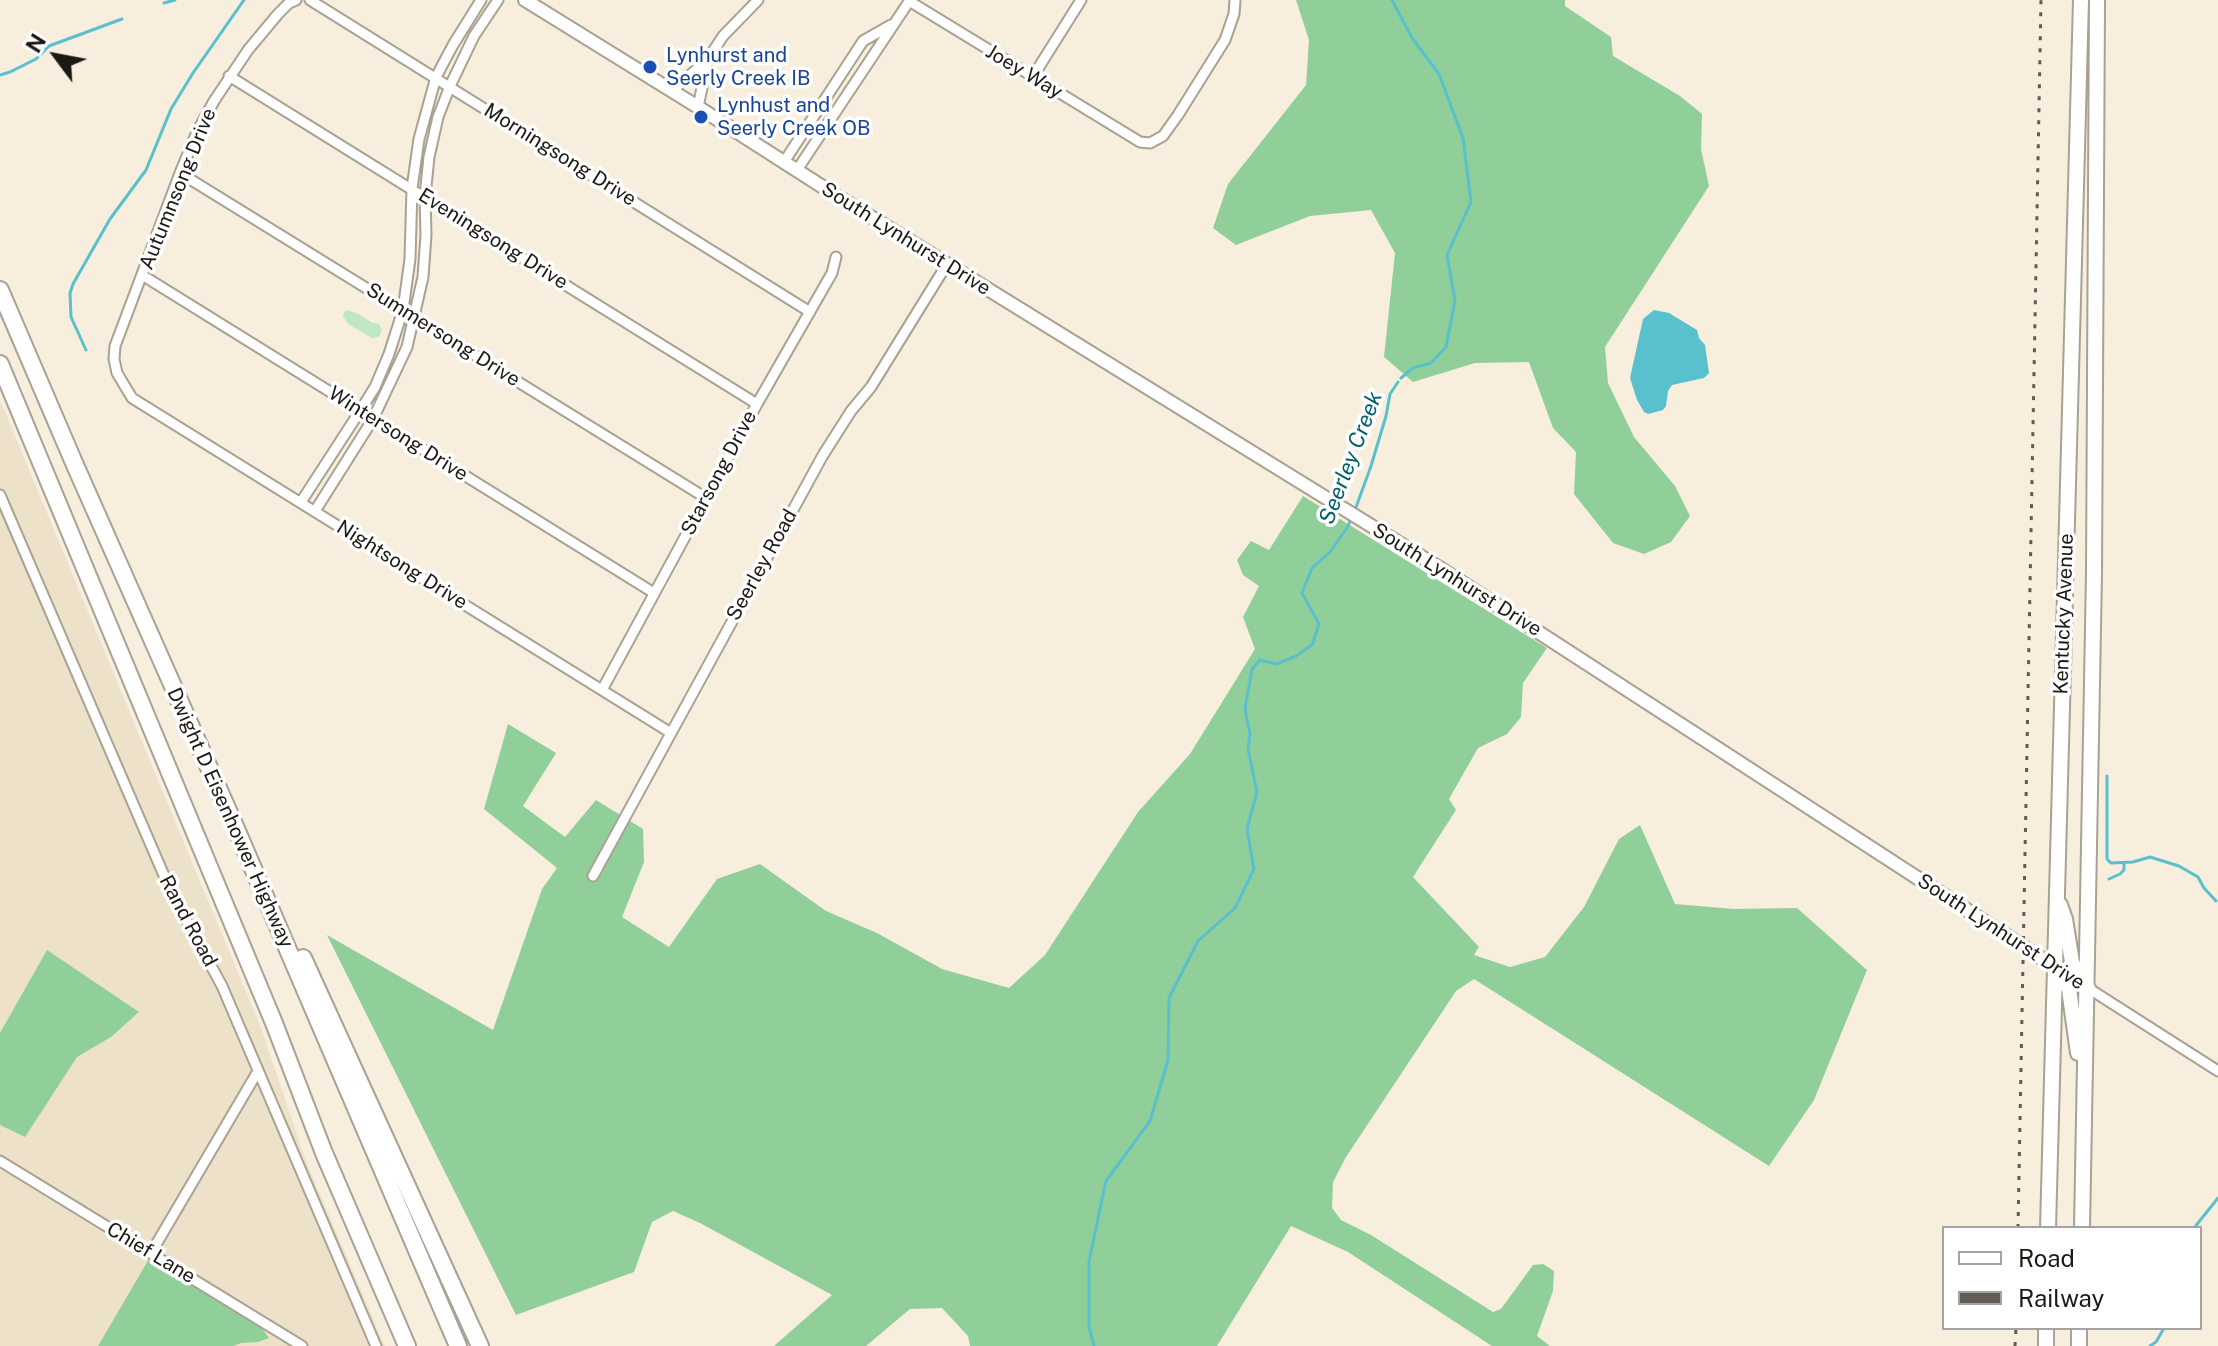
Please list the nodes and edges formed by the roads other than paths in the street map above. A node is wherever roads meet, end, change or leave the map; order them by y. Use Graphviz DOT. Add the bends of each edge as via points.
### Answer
graph roads {
  1 [pos="296,0"];
  2 [pos="310,0"];
  3 [pos="481,0"];
  4 [pos="498,0"];
  5 [pos="525,0"];
  6 [pos="758,0"];
  7 [pos="1081,0"];
  8 [pos="1235,0"];
  9 [pos="2081,0"];
  10 [pos="2097,0"];
  11 [pos="909,1"];
  12 [pos="894,23"];
  13 [pos="708,59"];
  14 [pos="229,76"];
  15 [pos="436,77"];
  16 [pos="1032,78"];
  17 [pos="450,86"];
  18 [pos="672,91"];
  19 [pos="698,107"];
  20 [pos="784,162"];
  21 [pos="797,170"];
  22 [pos="180,173"];
  23 [pos="412,188"];
  24 [pos="425,196"];
  25 [pos="836,257"];
  26 [pos="947,264"];
  27 [pos="142,275"];
  28 [pos="0,290"];
  29 [pos="403,310"];
  30 [pos="810,312"];
  31 [pos="415,317"];
  32 [pos="0,364"];
  33 [pos="132,398"];
  34 [pos="757,404"];
  35 [pos="360,411"];
  36 [pos="373,419"];
  37 [pos="0,495"];
  38 [pos="706,498"];
  39 [pos="301,502"];
  40 [pos="315,511"];
  41 [pos="654,593"];
  42 [pos="602,690"];
  43 [pos="671,733"];
  44 [pos="234,824"];
  45 [pos="593,876"];
  46 [pos="2056,898"];
  47 [pos="2055,967"];
  48 [pos="2088,988"];
  49 [pos="2086,1065"];
  50 [pos="258,1071"];
  51 [pos="2218,1071"];
  52 [pos="0,1161"];
  53 [pos="2048,1226"];
  54 [pos="2082,1226"];
  55 [pos="151,1253"];
  56 [pos="302,1346"];
  57 [pos="376,1346"];
  58 [pos="407,1346"];
  59 [pos="458,1346"];
  60 [pos="480,1346"];
  1 -- 14 [label="street, Autumnsong Drive" via="278,14"];
  2 -- 15 [label="street, Morningsong Drive"];
  3 -- 15 [label="street"];
  4 -- 17 [label="street"];
  5 -- 18 [label="main road, South Lynhurst Drive"];
  6 -- 13 [label="street"];
  7 -- 16 [label="street"];
  8 -- 16 [label="street, Joey Way" via="1225,40 1163,136 1150,143"];
  9 -- 46 [label="main road, Kentucky Avenue"];
  10 -- 48 [label="main road, Kentucky Avenue"];
  11 -- 12 [label="street"];
  11 -- 16 [label="street, Joey Way"];
  12 -- 20 [label="street" via="863,41"];
  12 -- 21 [label="street"];
  13 -- 18 [label="street"];
  13 -- 19 [label="street"];
  14 -- 22 [label="street, Autumnsong Drive"];
  14 -- 23 [label="street, Eveningsong Drive"];
  15 -- 17 [label="street, Morningsong Drive"];
  15 -- 23 [label="street"];
  17 -- 24 [label="street" via="438,117"];
  17 -- 30 [label="street, Morningsong Drive"];
  18 -- 19 [label="main road, South Lynhurst Drive"];
  19 -- 20 [label="main road, South Lynhurst Drive"];
  20 -- 21 [label="main road, South Lynhurst Drive"];
  21 -- 26 [label="main road, South Lynhurst Drive"];
  22 -- 27 [label="street, Autumnsong Drive"];
  22 -- 29 [label="street, Summersong Drive"];
  23 -- 24 [label="street, Eveningsong Drive"];
  23 -- 29 [label="street"];
  24 -- 31 [label="street" via="423,277"];
  24 -- 34 [label="street, Eveningsong Drive"];
  25 -- 30 [label="street, Starsong Drive"];
  26 -- 43 [label="street, Seerley Road" via="823,455"];
  26 -- 47 [label="main road, South Lynhurst Drive" via="1346,509"];
  27 -- 33 [label="street, Autumnsong Drive" via="115,346 117,373"];
  27 -- 35 [label="street, Wintersong Drive"];
  28 -- 44 [label="highway, Dwight D Eisenhower Highway"];
  29 -- 31 [label="street, Summersong Drive"];
  29 -- 35 [label="street" via="375,387"];
  30 -- 34 [label="street, Starsong Drive"];
  31 -- 36 [label="street" via="407,347"];
  31 -- 38 [label="street, Summersong Drive"];
  32 -- 58 [label="highway, Dwight D Eisenhower Highway"];
  33 -- 39 [label="street, Nightsong Drive"];
  34 -- 38 [label="street, Starsong Drive"];
  35 -- 36 [label="street, Wintersong Drive"];
  35 -- 39 [label="street"];
  36 -- 40 [label="street"];
  36 -- 41 [label="street, Wintersong Drive"];
  37 -- 50 [label="street, Rand Road" via="172,894 210,961"];
  38 -- 41 [label="street, Starsong Drive"];
  39 -- 40 [label="street, Nightsong Drive"];
  40 -- 42 [label="street, Nightsong Drive"];
  41 -- 42 [label="street, Starsong Drive"];
  42 -- 43 [label="street, Nightsong Drive"];
  43 -- 45 [label="street, Seerley Road"];
  44 -- 59 [label="highway, Dwight D Eisenhower Highway"];
  44 -- 60 [label="highway" via="317,987"];
  46 -- 47 [label="main road, Kentucky Avenue"];
  46 -- 48 [label="main road" via="2072,962"];
  47 -- 48 [label="main road, South Lynhurst Drive"];
  47 -- 49 [label="main road" via="2069,989 2078,1053"];
  47 -- 53 [label="main road, Kentucky Avenue"];
  48 -- 49 [label="main road, Kentucky Avenue"];
  48 -- 51 [label="street, South Lynhurst Drive"];
  49 -- 54 [label="main road, Kentucky Avenue"];
  50 -- 55 [label="street"];
  50 -- 57 [label="street, Rand Road"];
  52 -- 55 [label="street, Chief Lane"];
  55 -- 56 [label="street, Chief Lane"];
}
